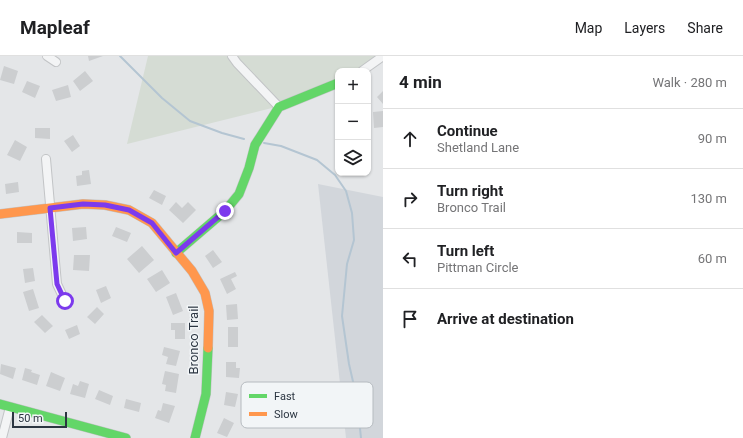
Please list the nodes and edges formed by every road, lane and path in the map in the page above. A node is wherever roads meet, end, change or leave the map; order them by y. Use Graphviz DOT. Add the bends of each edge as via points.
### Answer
graph roads {
  1 [pos="47,56"];
  2 [pos="232,56"];
  3 [pos="383,56"];
  4 [pos="56,62"];
  5 [pos="366,68"];
  6 [pos="335,85"];
  7 [pos="279,107"];
  8 [pos="46,159"];
  9 [pos="50,208"];
  10 [pos="0,214"];
  11 [pos="176,253"];
  12 [pos="65,301"];
  13 [pos="0,404"];
  14 [pos="10,407"];
  15 [pos="2,438"];
  16 [pos="126,438"];
  17 [pos="195,438"];
  1 -- 4 [label="street"];
  2 -- 7 [label="street"];
  3 -- 5 [label="street"];
  6 -- 7 [label="street"];
  7 -- 11 [label="street" via="255,145 239,194 225,211"];
  8 -- 9 [label="street"];
  9 -- 10 [label="street, Bronco Trail"];
  9 -- 11 [label="street, Bronco Trail" via="83,204 129,210 152,223"];
  9 -- 12 [label="street" via="57,284"];
  11 -- 17 [label="street, Bronco Trail" via="192,271 205,293 209,311 206,394"];
  13 -- 14 [label="street"];
  14 -- 15 [label="street"];
  14 -- 16 [label="street"];
}
